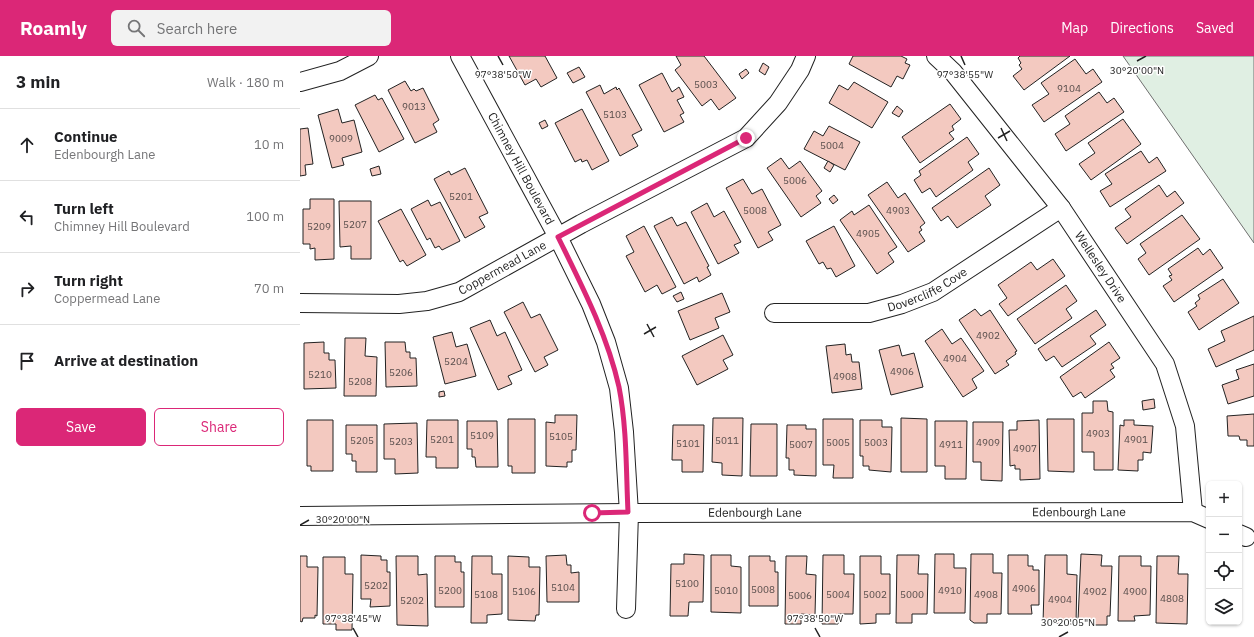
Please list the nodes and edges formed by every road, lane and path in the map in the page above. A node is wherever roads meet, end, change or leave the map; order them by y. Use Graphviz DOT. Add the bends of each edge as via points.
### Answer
graph roads {
  1 [pos="369,56"];
  2 [pos="460,56"];
  3 [pos="806,56"];
  4 [pos="936,56"];
  5 [pos="300,82"];
  6 [pos="1061,208"];
  7 [pos="558,237"];
  8 [pos="300,304"];
  9 [pos="774,313"];
  10 [pos="628,512"];
  11 [pos="300,516"];
  12 [pos="1201,516"];
  13 [pos="626,610"];
  1 -- 5 [label="street" via="340,70"];
  2 -- 7 [label="street, Chimney Hill Boulevard"];
  3 -- 7 [label="street, Coppermead Lane" via="778,104 746,138"];
  4 -- 6 [label="street, Wellesley Drive" via="953,72"];
  6 -- 9 [label="street, Dovercliffe Cove" via="933,292 902,304 869,313"];
  6 -- 12 [label="street, Wellesley Drive" via="1165,364 1185,426"];
  7 -- 8 [label="street, Coppermead Lane" via="458,292 427,301 399,304"];
  7 -- 10 [label="street, Chimney Hill Boulevard" via="591,304 606,342 619,388"];
  10 -- 11 [label="street, Edenbourgh Lane"];
  10 -- 12 [label="street, Edenbourgh Lane"];
  10 -- 13 [label="street, Chimney Hill Boulevard"];
}
